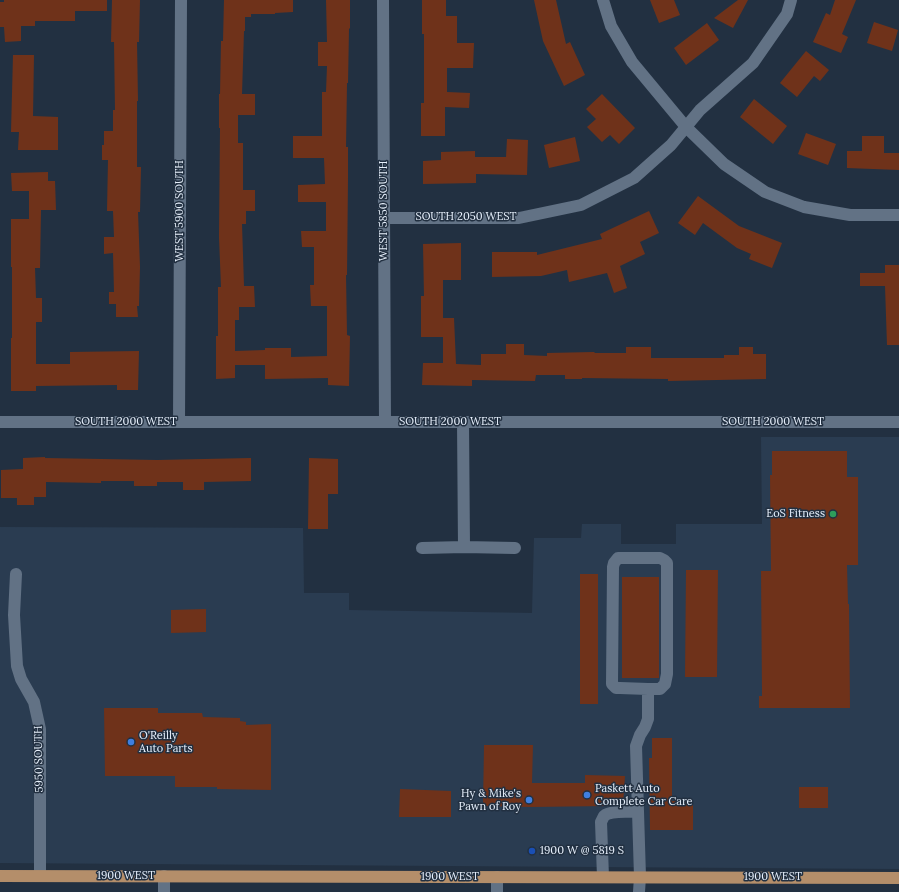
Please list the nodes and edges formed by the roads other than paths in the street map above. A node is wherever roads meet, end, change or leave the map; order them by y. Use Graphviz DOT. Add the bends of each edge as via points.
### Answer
graph roads {
  1 [pos="181,0"];
  2 [pos="383,0"];
  3 [pos="603,0"];
  4 [pos="791,0"];
  5 [pos="686,127"];
  6 [pos="899,215"];
  7 [pos="384,218"];
  8 [pos="0,422"];
  9 [pos="179,422"];
  10 [pos="385,422"];
  11 [pos="463,422"];
  12 [pos="899,422"];
  13 [pos="464,547"];
  14 [pos="422,548"];
  15 [pos="515,548"];
  16 [pos="16,574"];
  17 [pos="648,688"];
  18 [pos="638,812"];
  19 [pos="0,876"];
  20 [pos="40,876"];
  21 [pos="164,876"];
  22 [pos="497,877"];
  23 [pos="603,877"];
  24 [pos="640,877"];
  25 [pos="899,878"];
  26 [pos="164,892"];
  27 [pos="497,892"];
  28 [pos="639,892"];
  1 -- 9 [label="street, WEST 5900 SOUTH"];
  2 -- 7 [label="street, WEST 5850 SOUTH"];
  3 -- 5 [label="street" via="611,26 632,62"];
  4 -- 5 [label="street, SOUTH 2050 WEST" via="787,14 753,63 700,110"];
  5 -- 6 [label="street" via="724,164 765,192 804,207 842,214"];
  5 -- 7 [label="street, SOUTH 2050 WEST" via="634,178 581,204 519,218"];
  7 -- 10 [label="street, WEST 5850 SOUTH"];
  8 -- 9 [label="street, SOUTH 2000 WEST"];
  9 -- 10 [label="street, SOUTH 2000 WEST"];
  10 -- 11 [label="street, SOUTH 2000 WEST"];
  11 -- 12 [label="street, SOUTH 2000 WEST"];
  11 -- 13 [label="street"];
  13 -- 14 [label="street"];
  13 -- 15 [label="street"];
  16 -- 20 [label="street, 5950 SOUTH" via="15,644 20,679 34,702 40,728"];
  17 -- 17 [label="street" via="660,688 665,684 667,674 667,563 660,558 618,558 613,567 612,684 616,688"];
  17 -- 18 [label="street" via="648,719 636,746"];
  18 -- 23 [label="street" via="610,813 603,818"];
  18 -- 24 [label="street"];
  19 -- 20 [label="main road, 1900 WEST"];
  20 -- 21 [label="main road, 1900 WEST"];
  21 -- 22 [label="main road, 1900 WEST"];
  21 -- 26 [label="street"];
  22 -- 23 [label="main road, 1900 WEST"];
  22 -- 27 [label="street"];
  23 -- 24 [label="main road, 1900 WEST"];
  24 -- 25 [label="main road, 1900 WEST"];
  24 -- 28 [label="street"];
}
